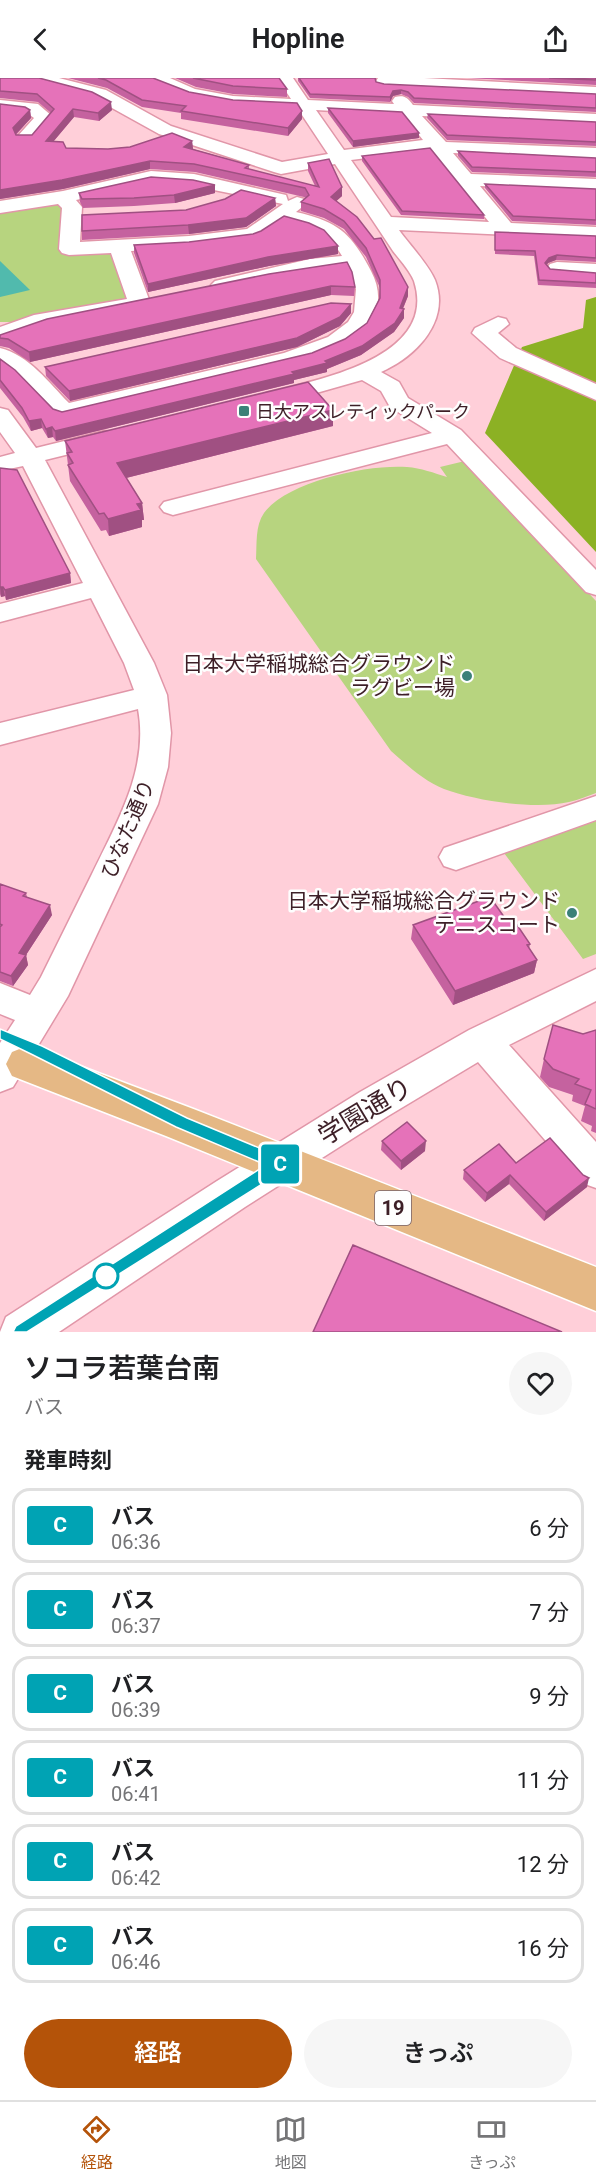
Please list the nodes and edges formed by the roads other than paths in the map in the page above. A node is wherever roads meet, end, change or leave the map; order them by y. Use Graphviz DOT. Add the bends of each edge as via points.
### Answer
graph roads {
  1 [pos="40,78"];
  2 [pos="156,78"];
  3 [pos="285,78"];
  4 [pos="383,79"];
  5 [pos="524,83"];
  6 [pos="596,92"];
  7 [pos="302,103"];
  8 [pos="0,105"];
  9 [pos="408,109"];
  10 [pos="523,115"];
  11 [pos="596,119"];
  12 [pos="22,133"];
  13 [pos="439,146"];
  14 [pos="596,154"];
  15 [pos="339,156"];
  16 [pos="466,180"];
  17 [pos="596,185"];
  18 [pos="238,190"];
  19 [pos="63,197"];
  20 [pos="216,203"];
  21 [pos="0,207"];
  22 [pos="94,215"];
  23 [pos="281,215"];
  24 [pos="72,216"];
  25 [pos="385,223"];
  26 [pos="505,229"];
  27 [pos="596,233"];
  28 [pos="119,246"];
  29 [pos="354,261"];
  30 [pos="557,268"];
  31 [pos="596,270"];
  32 [pos="196,290"];
  33 [pos="162,297"];
  34 [pos="139,302"];
  35 [pos="498,324"];
  36 [pos="0,335"];
  37 [pos="0,355"];
  38 [pos="366,372"];
  39 [pos="182,383"];
  40 [pos="596,393"];
  41 [pos="258,402"];
  42 [pos="198,406"];
  43 [pos="0,416"];
  44 [pos="128,433"];
  45 [pos="452,435"];
  46 [pos="30,456"];
  47 [pos="0,464"];
  48 [pos="173,507"];
  49 [pos="596,586"];
  50 [pos="99,587"];
  51 [pos="0,613"];
  52 [pos="152,695"];
  53 [pos="0,734"];
  54 [pos="596,808"];
  55 [pos="456,857"];
  56 [pos="596,984"];
  57 [pos="0,998"];
  58 [pos="482,1041"];
  59 [pos="26,1051"];
  60 [pos="280,1164"];
  61 [pos="596,1170"];
  62 [pos="596,1289"];
  63 [pos="63,1321"];
  64 [pos="21,1332"];
  1 -- 15 [label="street" via="100,94 165,130 281,168"];
  2 -- 7 [label="street" via="190,93 222,100"];
  3 -- 7 [label="street"];
  4 -- 5 [label="street"];
  4 -- 9 [label="street"];
  5 -- 6 [label="street"];
  5 -- 10 [label="street"];
  7 -- 9 [label="street"];
  7 -- 15 [label="street"];
  8 -- 12 [label="street" via="32,108 44,117"];
  9 -- 10 [label="street"];
  9 -- 13 [label="street"];
  10 -- 11 [label="street"];
  13 -- 14 [label="street"];
  13 -- 15 [label="street"];
  13 -- 16 [label="street"];
  15 -- 25 [label="street"];
  16 -- 17 [label="street"];
  16 -- 26 [label="street"];
  18 -- 19 [label="street" via="194,180 151,177"];
  18 -- 20 [label="street"];
  18 -- 23 [label="street" via="297,203"];
  19 -- 21 [label="street"];
  19 -- 24 [label="street" via="72,207"];
  22 -- 24 [label="street"];
  23 -- 28 [label="street" via="253,234"];
  23 -- 29 [label="street" via="336,234 345,242"];
  24 -- 28 [label="street" via="69,249"];
  25 -- 26 [label="street"];
  25 -- 38 [label="street" via="424,280 429,308 424,323 398,353"];
  26 -- 27 [label="street"];
  28 -- 34 [label="street"];
  29 -- 32 [label="street" via="310,266"];
  29 -- 39 [label="street" via="369,292 358,305 361,321 350,332 320,349"];
  30 -- 31 [label="street"];
  33 -- 34 [label="street"];
  34 -- 36 [label="street" via="33,322"];
  35 -- 40 [label="street" via="483,333 508,353"];
  37 -- 39 [label="street" via="37,369 64,411"];
  38 -- 41 [label="street"];
  38 -- 45 [label="street" via="391,387 398,402"];
  39 -- 42 [label="street"];
  43 -- 46 [label="street, ひなた通り"];
  44 -- 46 [label="street"];
  45 -- 48 [label="street"];
  45 -- 49 [label="street"];
  46 -- 47 [label="street"];
  46 -- 50 [label="street, ひなた通り"];
  50 -- 51 [label="street"];
  50 -- 52 [label="street, ひなた通り"];
  52 -- 53 [label="street"];
  52 -- 59 [label="street, ひなた通り" via="156,741 145,796"];
  54 -- 55 [label="street"];
  56 -- 58 [label="street, 学園通り"];
  57 -- 59 [label="street"];
  58 -- 60 [label="street, 学園通り"];
  58 -- 61 [label="street"];
  59 -- 60 [label="main road, 19"];
  60 -- 62 [label="main road, 19"];
  60 -- 63 [label="street, 学園通り"];
  63 -- 64 [label="street, 学園通り"];
}
